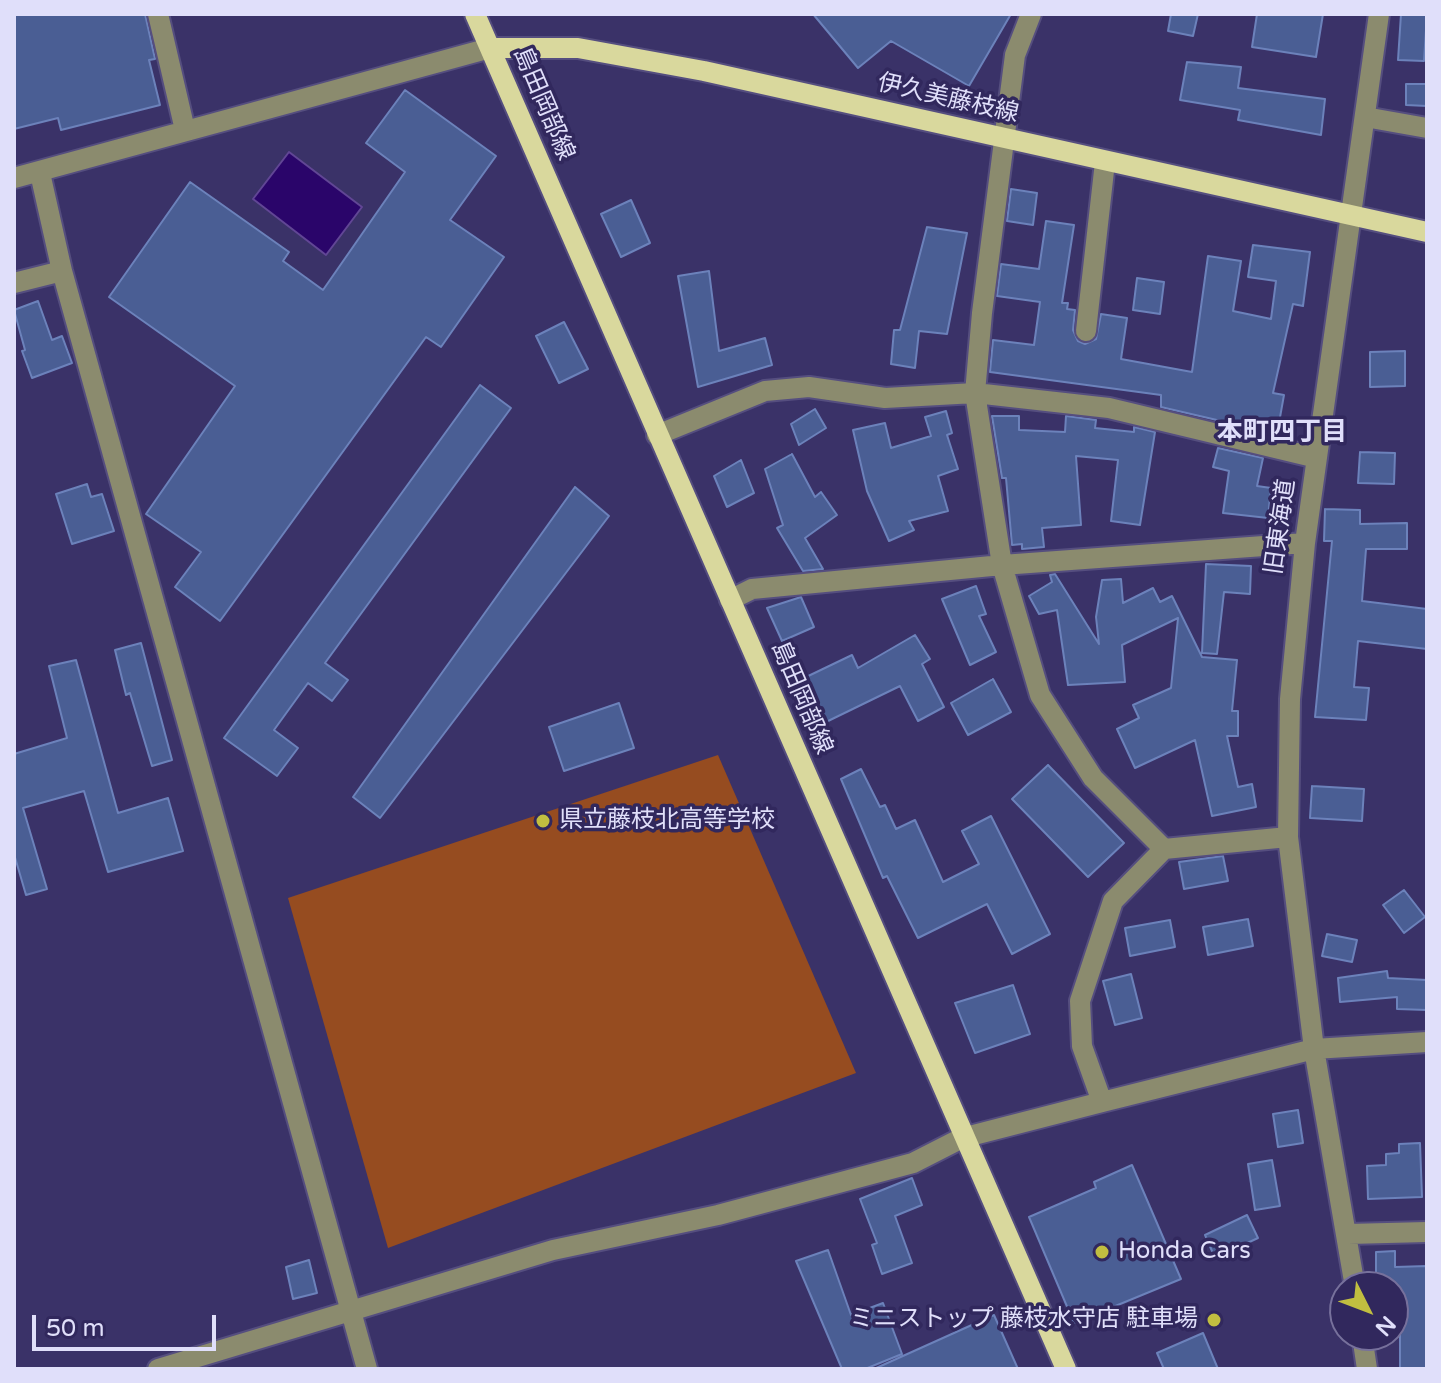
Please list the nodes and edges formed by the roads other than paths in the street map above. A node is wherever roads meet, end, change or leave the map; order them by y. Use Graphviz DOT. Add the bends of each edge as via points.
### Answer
graph roads {
  1 [pos="158,14"];
  2 [pos="475,14"];
  3 [pos="1031,14"];
  4 [pos="1379,14"];
  5 [pos="490,48"];
  6 [pos="1365,117"];
  7 [pos="1427,128"];
  8 [pos="185,130"];
  9 [pos="1004,138"];
  10 [pos="1105,162"];
  11 [pos="40,173"];
  12 [pos="14,178"];
  13 [pos="1351,215"];
  14 [pos="1427,232"];
  15 [pos="62,271"];
  16 [pos="14,283"];
  17 [pos="1086,331"];
  18 [pos="975,393"];
  19 [pos="657,435"];
  20 [pos="1317,458"];
  21 [pos="1305,543"];
  22 [pos="1002,565"];
  23 [pos="730,600"];
  24 [pos="1288,837"];
  25 [pos="1164,849"];
  26 [pos="1427,1042"];
  27 [pos="1314,1049"];
  28 [pos="1102,1102"];
  29 [pos="962,1138"];
  30 [pos="1427,1232"];
  31 [pos="1348,1234"];
  32 [pos="1353,1271"];
  33 [pos="349,1310"];
  34 [pos="158,1369"];
  35 [pos="367,1369"];
  36 [pos="1066,1369"];
  1 -- 8 [label="street"];
  2 -- 5 [label="main road"];
  3 -- 9 [label="street" via="1015,55"];
  4 -- 6 [label="street, 旧東海道"];
  5 -- 8 [label="street"];
  5 -- 9 [label="main road, 伊久美藤枝線" via="578,48"];
  5 -- 19 [label="main road, 島田岡部線"];
  6 -- 7 [label="street"];
  6 -- 13 [label="street, 旧東海道"];
  8 -- 11 [label="street"];
  9 -- 10 [label="main road, 伊久美藤枝線"];
  9 -- 18 [label="street"];
  10 -- 13 [label="main road, 伊久美藤枝線"];
  10 -- 17 [label="street"];
  11 -- 12 [label="street"];
  11 -- 15 [label="street"];
  13 -- 14 [label="main road, 伊久美藤枝線"];
  13 -- 20 [label="street, 旧東海道"];
  15 -- 16 [label="street"];
  15 -- 33 [label="street"];
  18 -- 19 [label="street" via="885,398 809,387 765,391"];
  18 -- 20 [label="street" via="1109,408"];
  18 -- 22 [label="street"];
  19 -- 23 [label="main road, 島田岡部線"];
  20 -- 21 [label="street, 旧東海道"];
  21 -- 22 [label="street"];
  21 -- 24 [label="street, 旧東海道" via="1293,643"];
  22 -- 23 [label="street" via="752,589"];
  22 -- 25 [label="street" via="1040,695 1093,778"];
  23 -- 29 [label="main road, 島田岡部線"];
  24 -- 25 [label="street"];
  24 -- 27 [label="street, 旧東海道"];
  25 -- 28 [label="street" via="1113,901 1080,1001 1082,1046"];
  26 -- 27 [label="street"];
  27 -- 28 [label="street"];
  27 -- 31 [label="street, 旧東海道"];
  28 -- 29 [label="street"];
  29 -- 33 [label="street" via="913,1163 718,1215 553,1250"];
  29 -- 36 [label="main road, 島田岡部線"];
  30 -- 31 [label="street"];
  31 -- 32 [label="street, 旧東海道"];
  33 -- 34 [label="street"];
  33 -- 35 [label="street"];
}
